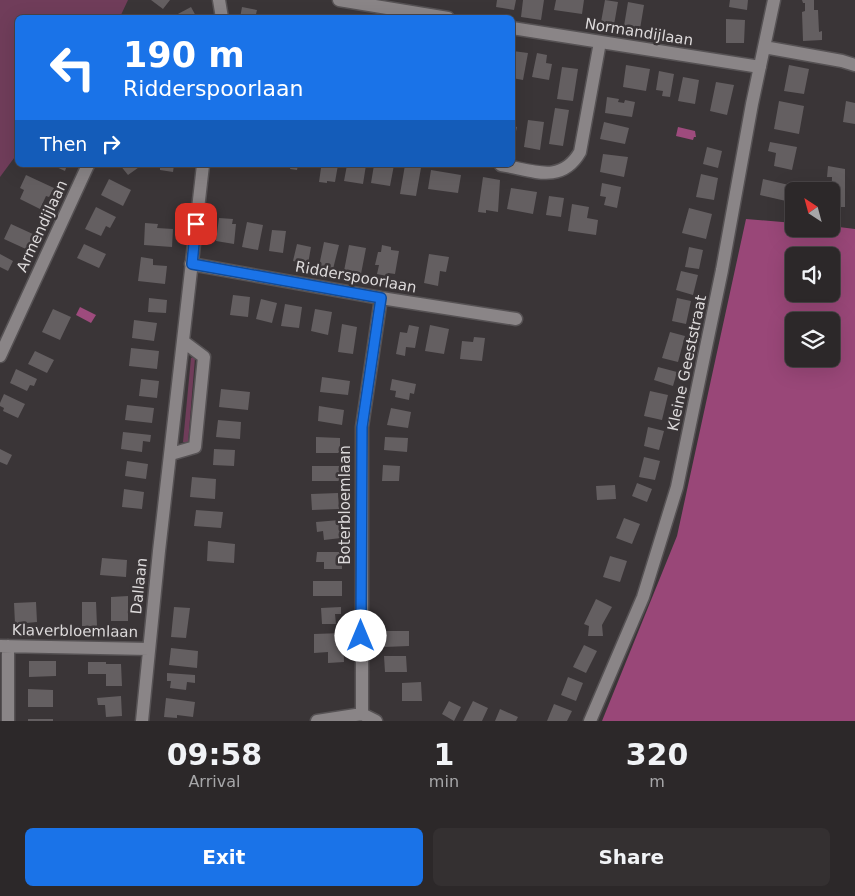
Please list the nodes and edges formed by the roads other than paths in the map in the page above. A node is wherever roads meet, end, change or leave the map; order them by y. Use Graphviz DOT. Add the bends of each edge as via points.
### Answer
graph roads {
  1 [pos="219,0"];
  2 [pos="339,0"];
  3 [pos="774,0"];
  4 [pos="222,15"];
  5 [pos="430,15"];
  6 [pos="515,28"];
  7 [pos="600,42"];
  8 [pos="764,48"];
  9 [pos="855,65"];
  10 [pos="760,67"];
  11 [pos="87,167"];
  12 [pos="204,167"];
  13 [pos="513,167"];
  14 [pos="192,264"];
  15 [pos="381,298"];
  16 [pos="516,318"];
  17 [pos="184,342"];
  18 [pos="0,356"];
  19 [pos="171,454"];
  20 [pos="4,646"];
  21 [pos="149,649"];
  22 [pos="362,714"];
  23 [pos="8,721"];
  24 [pos="142,721"];
  25 [pos="316,721"];
  26 [pos="376,721"];
  27 [pos="590,721"];
  1 -- 4 [label="street"];
  2 -- 5 [label="street"];
  3 -- 8 [label="street, Kleine Geeststraat"];
  6 -- 7 [label="street, Normandijlaan"];
  7 -- 10 [label="street, Normandijlaan"];
  7 -- 13 [label="street" via="580,152 575,160 560,172"];
  8 -- 9 [label="street"];
  8 -- 10 [label="street, Kleine Geeststraat"];
  10 -- 27 [label="street, Kleine Geeststraat" via="677,487 643,597"];
  11 -- 18 [label="street, Armendijlaan"];
  12 -- 14 [label="street, Dallaan"];
  14 -- 15 [label="street, Ridderspoorlaan"];
  14 -- 17 [label="street, Dallaan"];
  15 -- 16 [label="street, Ridderspoorlaan"];
  15 -- 22 [label="street, Boterbloemlaan" via="362,427"];
  17 -- 19 [label="street, Dallaan"];
  17 -- 19 [label="street" via="204,357 195,448"];
  19 -- 21 [label="street, Dallaan"];
  20 -- 21 [label="street, Klaverbloemlaan"];
  20 -- 23 [label="street"];
  21 -- 24 [label="street, Dallaan"];
  22 -- 25 [label="street"];
  22 -- 26 [label="street"];
}
